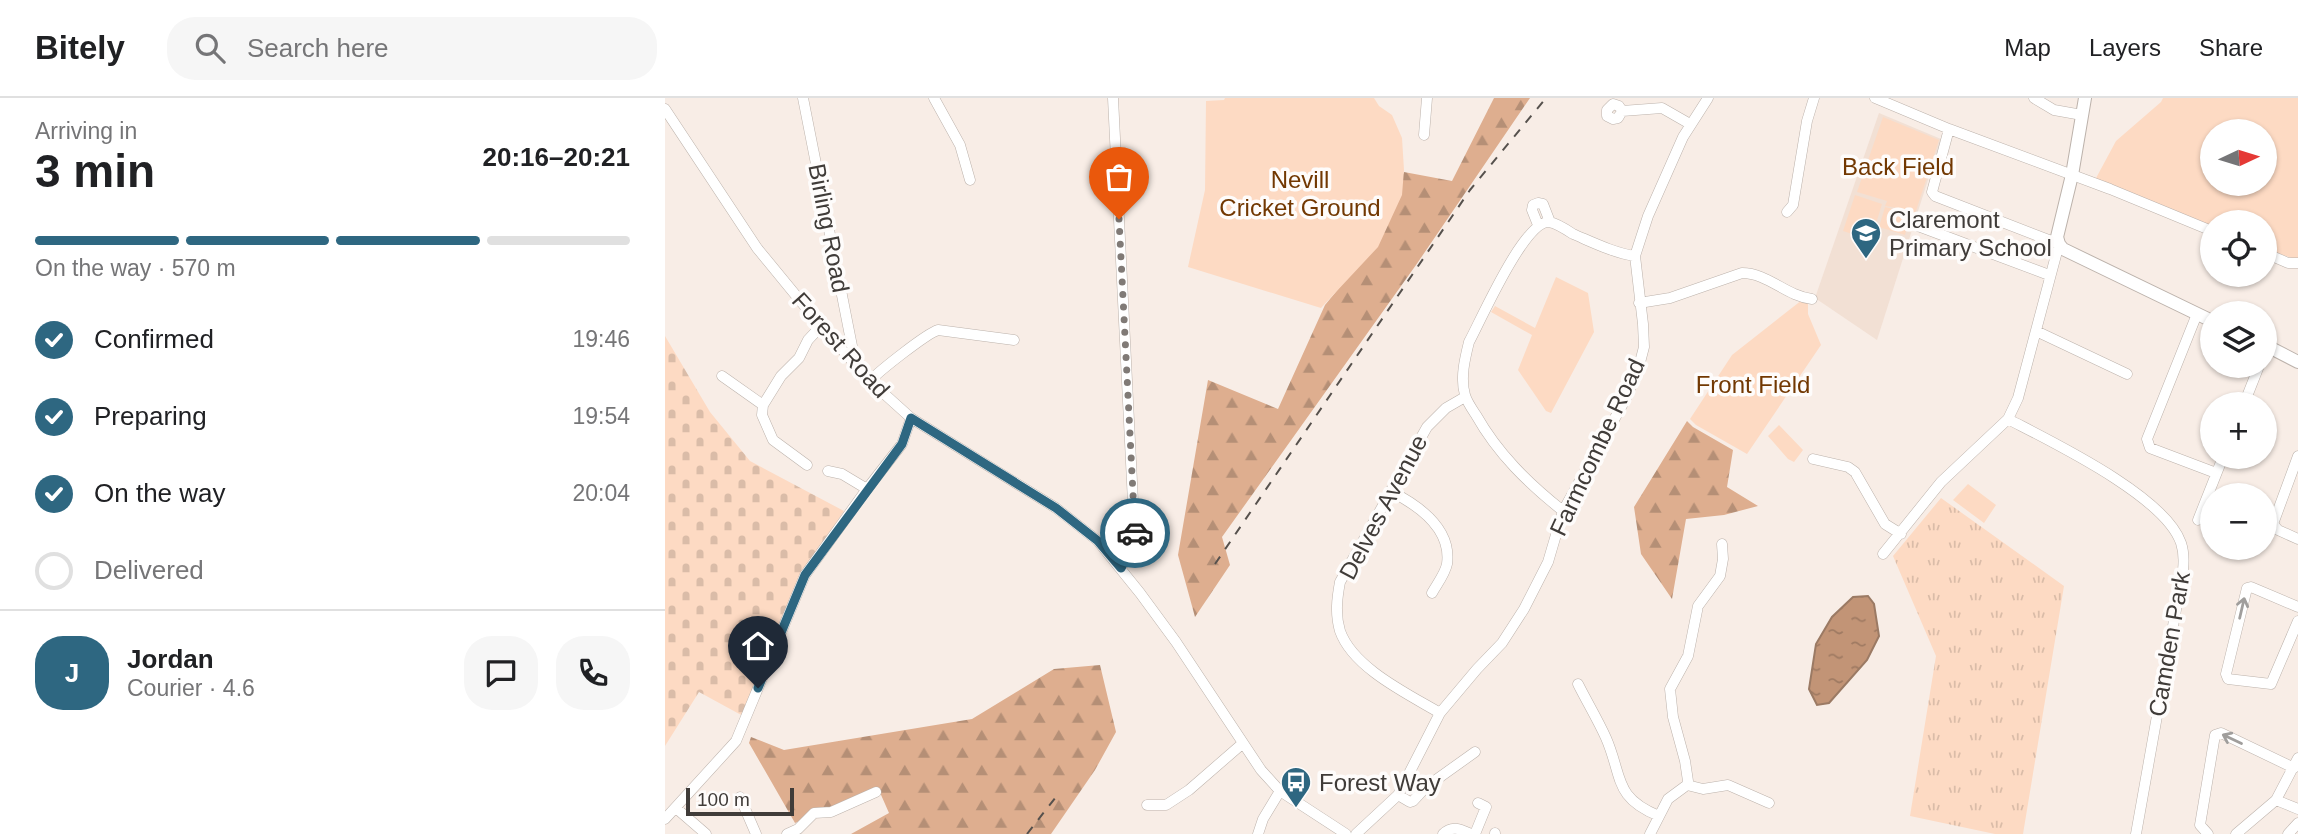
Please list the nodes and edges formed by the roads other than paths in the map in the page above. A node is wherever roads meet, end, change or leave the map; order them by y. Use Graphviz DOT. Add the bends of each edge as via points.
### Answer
graph roads {
  1 [pos="803,98"];
  2 [pos="934,98"];
  3 [pos="1113,98"];
  4 [pos="1427,98"];
  5 [pos="1708,98"];
  6 [pos="1814,98"];
  7 [pos="1875,98"];
  8 [pos="2034,98"];
  9 [pos="2085,98"];
  10 [pos="665,109"];
  11 [pos="1622,111"];
  12 [pos="2082,114"];
  13 [pos="1690,124"];
  14 [pos="1949,129"];
  15 [pos="1424,135"];
  16 [pos="2072,175"];
  17 [pos="969,180"];
  18 [pos="1787,212"];
  19 [pos="1550,222"];
  20 [pos="1538,225"];
  21 [pos="1918,226"];
  22 [pos="2200,226"];
  23 [pos="2059,244"];
  24 [pos="1635,256"];
  25 [pos="2277,258"];
  26 [pos="2298,263"];
  27 [pos="2049,275"];
  28 [pos="1812,299"];
  29 [pos="1639,303"];
  30 [pos="2197,314"];
  31 [pos="2200,315"];
  32 [pos="821,326"];
  33 [pos="2036,331"];
  34 [pos="1014,340"];
  35 [pos="2277,353"];
  36 [pos="851,358"];
  37 [pos="2298,362"];
  38 [pos="2127,374"];
  39 [pos="722,376"];
  40 [pos="870,381"];
  41 [pos="1465,397"];
  42 [pos="763,405"];
  43 [pos="911,418"];
  44 [pos="2008,419"];
  45 [pos="2298,456"];
  46 [pos="1813,458"];
  47 [pos="807,465"];
  48 [pos="2218,469"];
  49 [pos="828,471"];
  50 [pos="2216,473"];
  51 [pos="867,489"];
  52 [pos="1390,491"];
  53 [pos="1563,512"];
  54 [pos="2198,520"];
  55 [pos="1901,534"];
  56 [pos="2298,539"];
  57 [pos="1726,550"];
  58 [pos="1883,554"];
  59 [pos="1121,568"];
  60 [pos="1432,593"];
  61 [pos="2298,607"];
  62 [pos="2298,621"];
  63 [pos="1578,684"];
  64 [pos="1440,713"];
  65 [pos="1243,744"];
  66 [pos="1475,752"];
  67 [pos="2296,763"];
  68 [pos="1686,785"];
  69 [pos="1280,791"];
  70 [pos="876,792"];
  71 [pos="1398,795"];
  72 [pos="740,797"];
  73 [pos="2276,800"];
  74 [pos="1478,803"];
  75 [pos="1761,804"];
  76 [pos="1147,805"];
  77 [pos="676,808"];
  78 [pos="2298,809"];
  79 [pos="1659,816"];
  80 [pos="665,819"];
  81 [pos="2298,823"];
  82 [pos="706,834"];
  83 [pos="756,834"];
  84 [pos="786,834"];
  85 [pos="1258,834"];
  86 [pos="1346,834"];
  87 [pos="1356,834"];
  88 [pos="1443,834"];
  89 [pos="1473,834"];
  90 [pos="1650,834"];
  91 [pos="2136,834"];
  92 [pos="2208,834"];
  93 [pos="2236,834"];
  94 [pos="2288,834"];
  1 -- 36 [label="street, Birling Road"];
  2 -- 17 [label="street" via="960,145"];
  3 -- 59 [label="street" via="1135,543"];
  4 -- 15 [label="street"];
  5 -- 13 [label="street, Farmcombe Road"];
  6 -- 18 [label="street" via="1793,205"];
  7 -- 14 [label="street"];
  8 -- 12 [label="street" via="2054,110"];
  9 -- 12 [label="main road"];
  10 -- 32 [label="street, Forest Road" via="743,229"];
  11 -- 13 [label="street" via="1662,108"];
  12 -- 16 [label="main road"];
  13 -- 24 [label="street, Farmcombe Road" via="1657,193"];
  14 -- 16 [label="street"];
  14 -- 23 [label="street" via="1932,192 1935,196"];
  16 -- 22 [label="street"];
  16 -- 23 [label="main road"];
  19 -- 20 [label="street"];
  19 -- 20 [label="street" via="1543,204 1538,203 1532,210"];
  19 -- 24 [label="street"];
  20 -- 41 [label="street" via="1516,253 1469,342"];
  21 -- 27 [label="street"];
  23 -- 27 [label="street"];
  23 -- 30 [label="main road"];
  24 -- 29 [label="street, Farmcombe Road"];
  25 -- 26 [label="street"];
  27 -- 33 [label="street"];
  28 -- 29 [label="street" via="1800,298 1755,273 1742,273 1670,298"];
  29 -- 53 [label="street, Farmcombe Road" via="1644,346 1638,370"];
  30 -- 31 [label="main road"];
  30 -- 50 [label="street" via="2147,439 2150,447"];
  32 -- 36 [label="street, Forest Road"];
  32 -- 42 [label="street"];
  33 -- 38 [label="street"];
  33 -- 44 [label="street"];
  34 -- 40 [label="street" via="938,330"];
  35 -- 37 [label="main road"];
  36 -- 40 [label="street, Forest Road"];
  39 -- 42 [label="street"];
  40 -- 43 [label="street, Forest Road"];
  41 -- 52 [label="street, Delves Avenue" via="1427,426"];
  41 -- 53 [label="street" via="1511,466"];
  42 -- 47 [label="street" via="762,415 773,440"];
  43 -- 51 [label="street" via="902,444"];
  43 -- 59 [label="street, Forest Road" via="1056,508 1098,541"];
  44 -- 55 [label="street" via="1941,482"];
  44 -- 91 [label="street, Camden Park" via="2115,479 2153,507 2181,543 2183,570"];
  45 -- 56 [label="street" via="2273,524"];
  46 -- 55 [label="street" via="1855,472 1873,516"];
  48 -- 50 [label="street"];
  49 -- 51 [label="street"];
  50 -- 54 [label="street"];
  51 -- 77 [label="street" via="805,575 736,741"];
  52 -- 60 [label="street" via="1411,502 1440,529 1447,546 1447,566"];
  52 -- 64 [label="street, Delves Avenue" via="1340,582 1336,611 1340,631 1364,664"];
  53 -- 64 [label="street, Farmcombe Road" via="1548,562 1524,609 1503,643"];
  55 -- 58 [label="street"];
  57 -- 68 [label="street" via="1720,576 1698,606 1688,656 1670,689"];
  59 -- 65 [label="street, Forest Road"];
  62 -- 61 [label="street, one-way" via="2271,684 2228,679 2247,588"];
  63 -- 79 [label="street" via="1605,736 1620,786 1635,802"];
  64 -- 71 [label="street, Farmcombe Road"];
  65 -- 69 [label="street, Forest Road"];
  65 -- 76 [label="street" via="1166,805"];
  66 -- 71 [label="street" via="1426,787 1413,802"];
  67 -- 73 [label="street"];
  67 -- 92 [label="street, one-way" via="2221,733 2215,735 2200,825"];
  68 -- 75 [label="street" via="1703,789 1728,785"];
  68 -- 79 [label="street" via="1668,799"];
  69 -- 85 [label="street"];
  69 -- 86 [label="street, Forest Road"];
  70 -- 84 [label="street" via="833,816 814,813"];
  71 -- 87 [label="street, Farmcombe Road"];
  72 -- 83 [label="street"];
  73 -- 78 [label="street"];
  73 -- 93 [label="street"];
  74 -- 89 [label="street" via="1486,807"];
  77 -- 80 [label="street"];
  77 -- 82 [label="street"];
  79 -- 90 [label="street"];
  81 -- 94 [label="street"];
  88 -- 89 [label="street" via="1458,828"];
}
